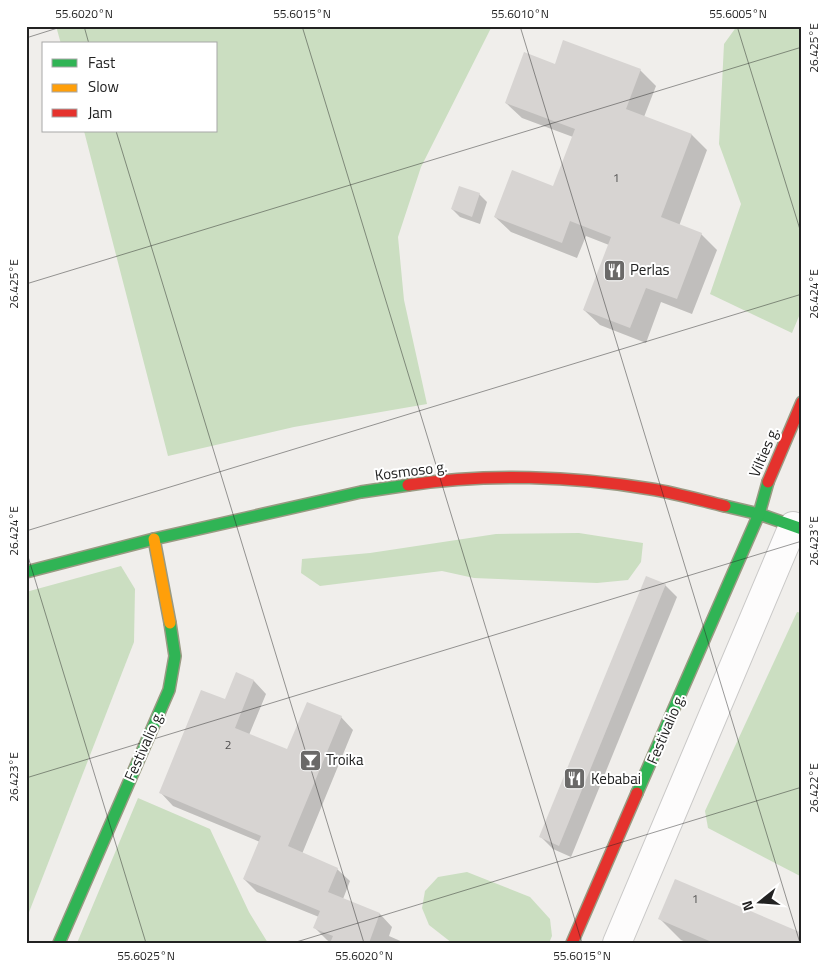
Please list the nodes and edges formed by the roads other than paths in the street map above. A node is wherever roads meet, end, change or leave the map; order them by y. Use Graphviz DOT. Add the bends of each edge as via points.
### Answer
graph roads {
  1 [pos="802,402"];
  2 [pos="759,514"];
  3 [pos="797,528"];
  4 [pos="154,539"];
  5 [pos="26,572"];
  6 [pos="59,943"];
  7 [pos="572,943"];
  8 [pos="617,943"];
  1 -- 2 [label="street, Vilties g." via="765,490"];
  2 -- 3 [label="street, Kosmoso g."];
  2 -- 4 [label="street, Kosmoso g." via="652,489 589,480 543,477 462,480 361,492"];
  2 -- 7 [label="street, Festivalio g."];
  3 -- 8 [label="street"];
  4 -- 5 [label="street, Kosmoso g."];
  4 -- 6 [label="street, Festivalio g." via="175,656 169,690"];
}
